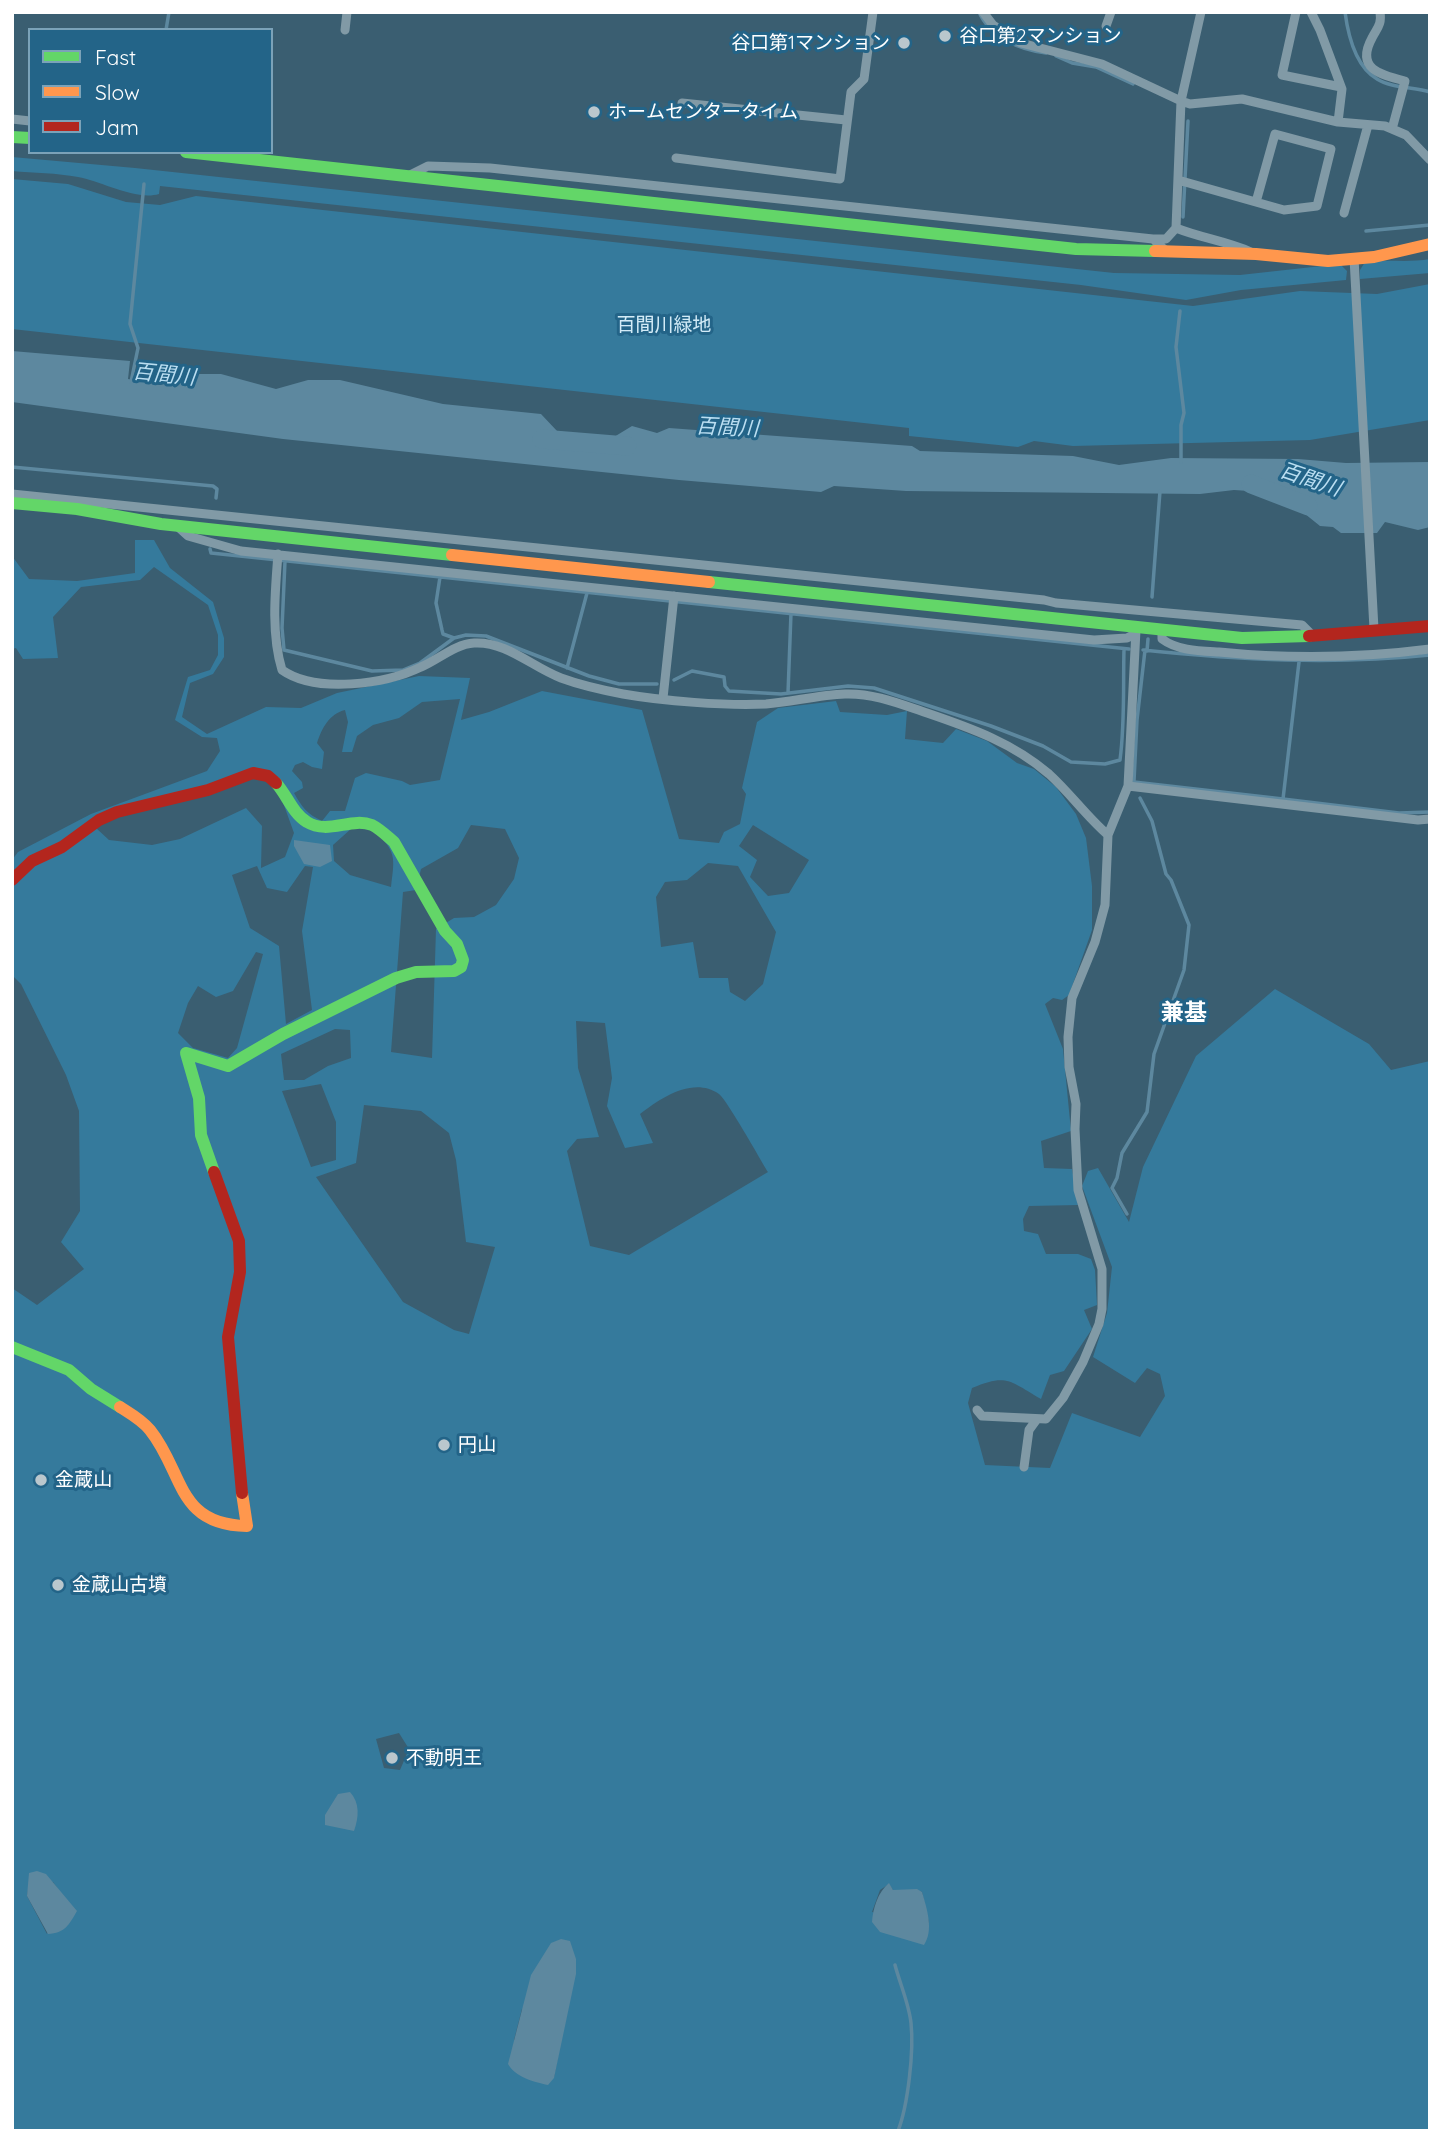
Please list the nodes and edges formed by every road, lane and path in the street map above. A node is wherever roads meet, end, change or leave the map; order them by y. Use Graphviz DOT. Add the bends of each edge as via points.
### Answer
graph roads {
  1 [pos="347,12"];
  2 [pos="873,12"];
  3 [pos="983,12"];
  4 [pos="1111,12"];
  5 [pos="1201,12"];
  6 [pos="1296,12"];
  7 [pos="1311,12"];
  8 [pos="1380,12"];
  9 [pos="1106,26"];
  10 [pos="345,30"];
  11 [pos="1341,87"];
  12 [pos="1181,101"];
  13 [pos="682,103"];
  14 [pos="846,120"];
  15 [pos="1338,122"];
  16 [pos="1368,125"];
  17 [pos="1392,129"];
  18 [pos="204,154"];
  19 [pos="676,158"];
  20 [pos="1430,160"];
  21 [pos="407,176"];
  22 [pos="1183,181"];
  23 [pos="1256,202"];
  24 [pos="1344,213"];
  25 [pos="1176,228"];
  26 [pos="1153,239"];
  27 [pos="1430,244"];
  28 [pos="1166,251"];
  29 [pos="1256,254"];
  30 [pos="1354,262"];
  31 [pos="12,494"];
  32 [pos="12,503"];
  33 [pos="177,526"];
  34 [pos="278,558"];
  35 [pos="674,600"];
  36 [pos="1374,623"];
  37 [pos="1430,626"];
  38 [pos="1136,631"];
  39 [pos="1162,631"];
  40 [pos="1312,635"];
  41 [pos="1430,649"];
  42 [pos="663,698"];
  43 [pos="1128,786"];
  44 [pos="1430,819"];
  45 [pos="1108,835"];
  46 [pos="12,880"];
  47 [pos="12,1347"];
  48 [pos="977,1410"];
  49 [pos="1037,1419"];
  50 [pos="1024,1467"];
  1 -- 10 [label="street"];
  2 -- 14 [label="street" via="864,79 851,92"];
  3 -- 12 [label="street" via="993,25 1021,43 1102,64"];
  4 -- 9 [label="street"];
  5 -- 12 [label="street"];
  6 -- 11 [label="street" via="1282,75"];
  7 -- 11 [label="street"];
  8 -- 17 [label="street" via="1380,28 1371,39 1367,62 1373,70 1405,81"];
  11 -- 15 [label="street"];
  12 -- 15 [label="street" via="1242,99"];
  12 -- 22 [label="street"];
  13 -- 14 [label="street"];
  14 -- 19 [label="street" via="839,180"];
  15 -- 16 [label="street"];
  16 -- 17 [label="street"];
  16 -- 24 [label="street"];
  17 -- 20 [label="street" via="1406,135"];
  18 -- 21 [label="street"];
  21 -- 26 [label="street" via="428,166 490,168"];
  21 -- 28 [label="street" via="1076,249"];
  22 -- 23 [label="street"];
  22 -- 25 [label="street"];
  23 -- 23 [label="street" via="1283,210 1317,206 1331,149 1275,134"];
  25 -- 26 [label="street" via="1166,239"];
  25 -- 29 [label="street"];
  26 -- 28 [label="street"];
  27 -- 30 [label="street"];
  28 -- 29 [label="street"];
  29 -- 30 [label="street"];
  30 -- 36 [label="street"];
  31 -- 40 [label="street" via="1302,625"];
  32 -- 33 [label="street"];
  33 -- 34 [label="street" via="188,536"];
  33 -- 38 [label="street" via="983,610"];
  34 -- 35 [label="street"];
  34 -- 42 [label="street" via="278,648 282,670 288,674 315,682 375,682 421,668 470,643 484,643 561,678 623,694"];
  35 -- 38 [label="street" via="1094,640 1127,638"];
  35 -- 42 [label="street"];
  36 -- 37 [label="street"];
  36 -- 40 [label="street"];
  38 -- 39 [label="street"];
  38 -- 43 [label="street"];
  39 -- 40 [label="street" via="1242,638"];
  39 -- 41 [label="street" via="1162,639 1186,649 1269,656"];
  42 -- 45 [label="street" via="745,704 843,694 887,699 987,734 1021,753"];
  43 -- 44 [label="street"];
  43 -- 45 [label="street"];
  45 -- 49 [label="street" via="1105,905 1072,998 1067,1048 1076,1104 1078,1190 1102,1269 1102,1309 1083,1362 1063,1398 1046,1419"];
  46 -- 47 [label="street" via="34,859 129,807 210,790 257,773 268,776 308,823 317,827 365,823 382,830 394,842 463,960 454,971 416,972 396,978 228,1066 186,1053 199,1098 201,1135 239,1241 240,1272 228,1337 247,1526 193,1508 151,1431 139,1419 69,1370"];
  48 -- 49 [label="street" via="982,1416"];
  49 -- 50 [label="street" via="1029,1430"];
}
